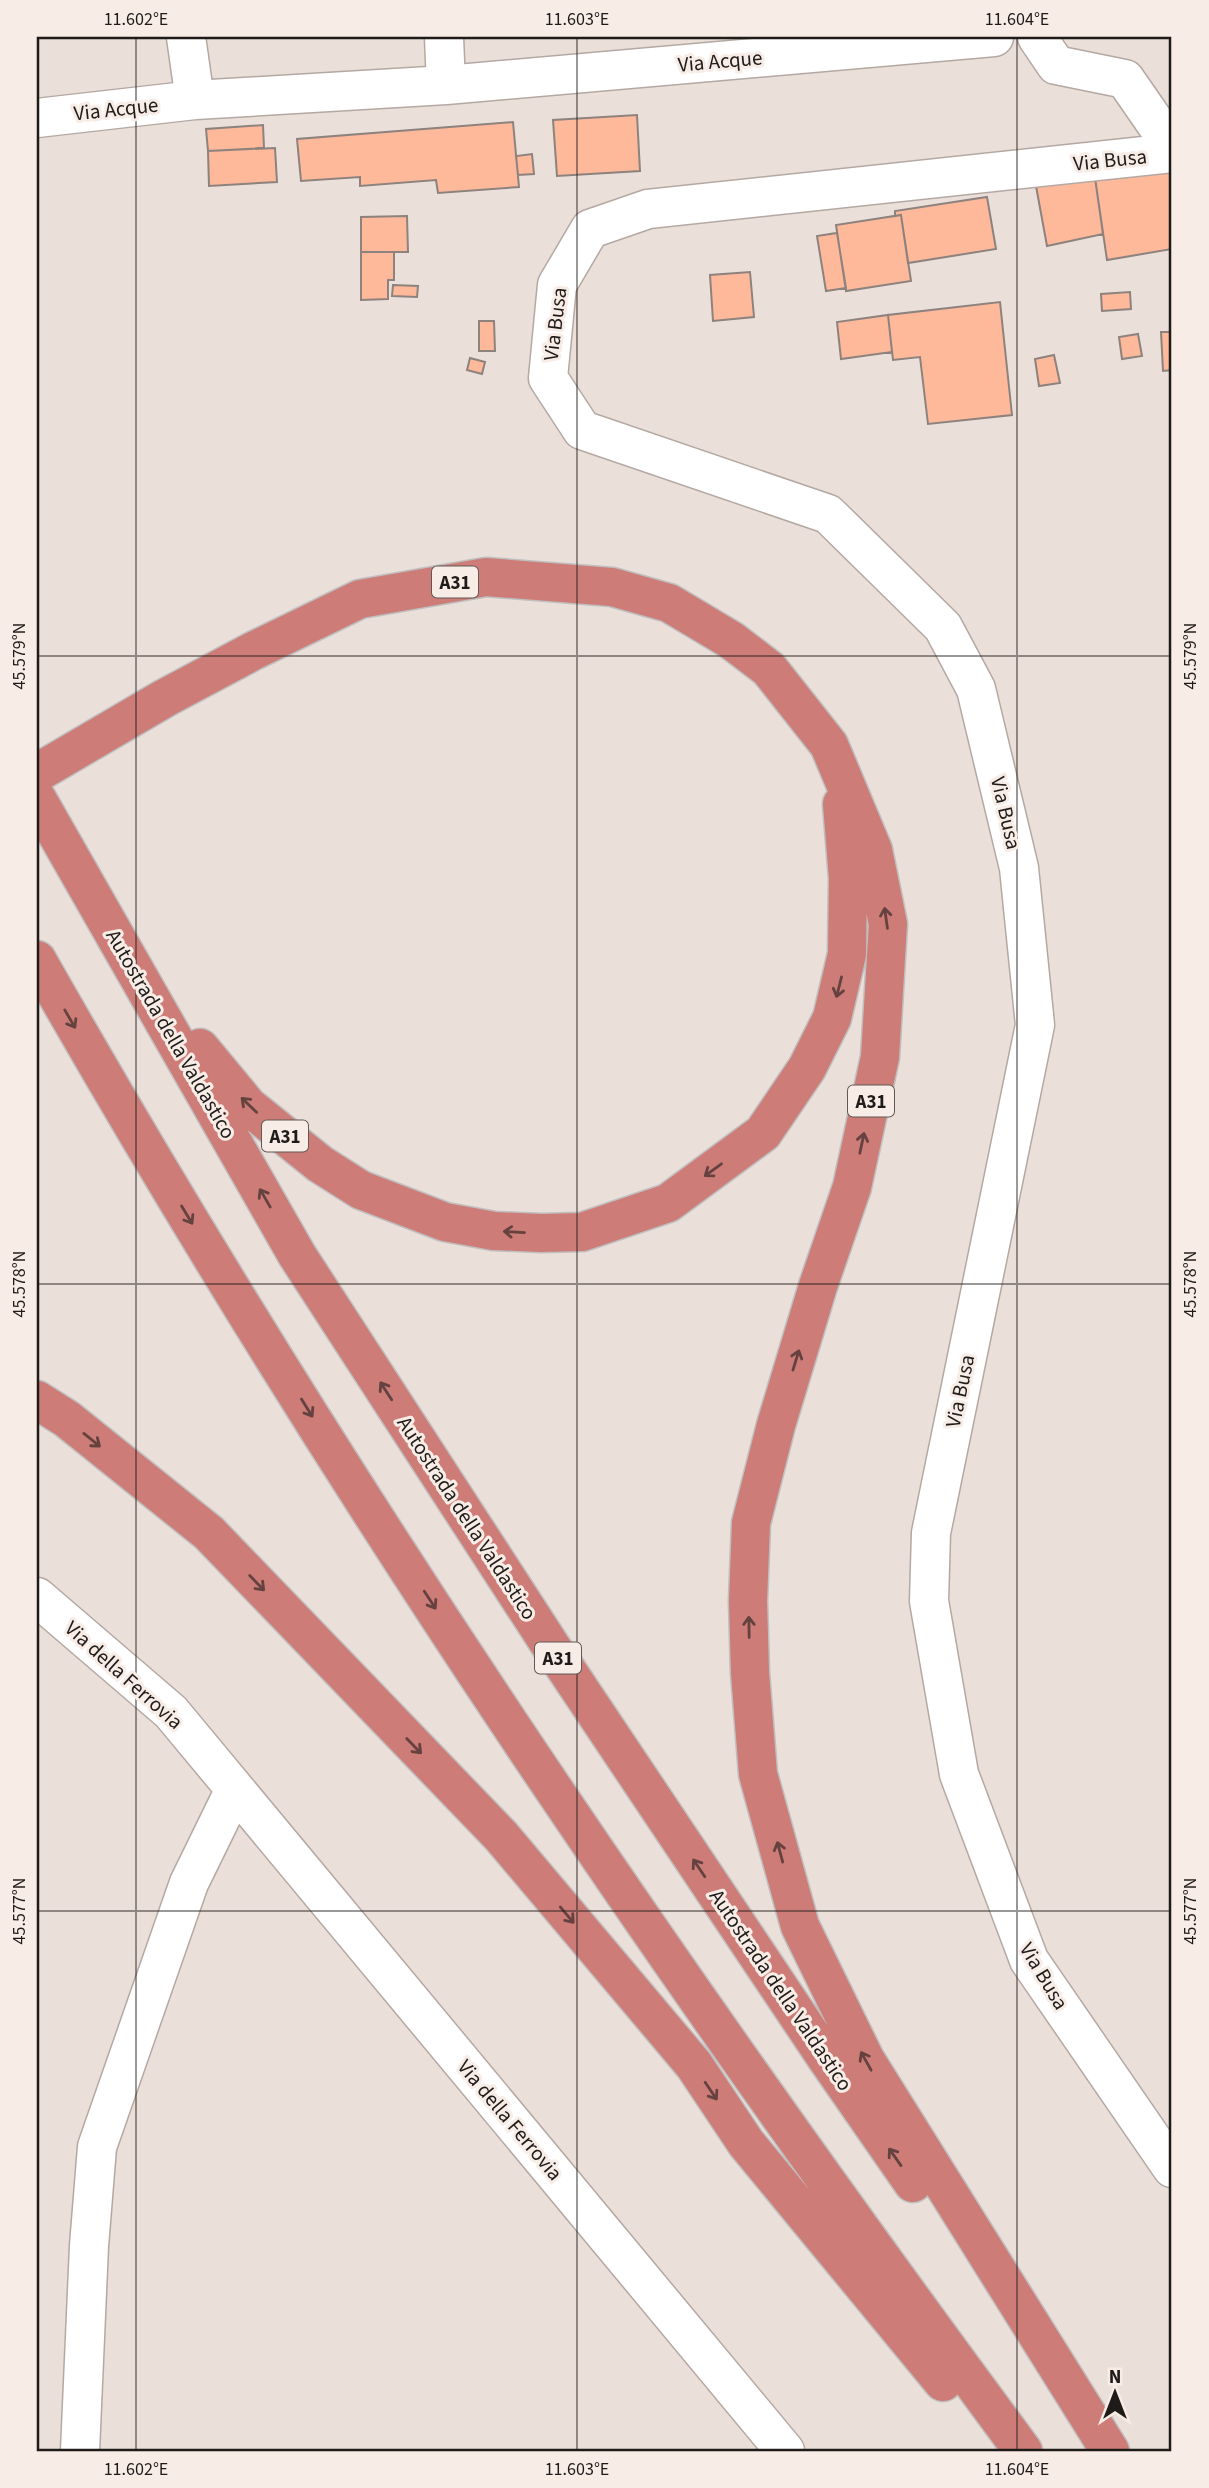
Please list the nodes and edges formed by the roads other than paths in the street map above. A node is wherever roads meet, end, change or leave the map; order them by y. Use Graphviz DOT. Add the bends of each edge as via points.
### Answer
graph roads {
  1 [pos="186,37"];
  2 [pos="444,37"];
  3 [pos="994,37"];
  4 [pos="1037,37"];
  5 [pos="446,85"];
  6 [pos="195,100"];
  7 [pos="37,118"];
  8 [pos="1172,148"];
  9 [pos="1172,153"];
  10 [pos="37,773"];
  11 [pos="839,774"];
  12 [pos="37,799"];
  13 [pos="86,887"];
  14 [pos="37,960"];
  15 [pos="37,1400"];
  16 [pos="37,1597"];
  17 [pos="235,1789"];
  18 [pos="1172,2168"];
  19 [pos="80,2451"];
  20 [pos="785,2451"];
  21 [pos="1000,2451"];
  22 [pos="1023,2451"];
  23 [pos="1109,2451"];
  1 -- 6 [label="street"];
  2 -- 5 [label="street"];
  3 -- 5 [label="street, Via Acque"];
  4 -- 8 [label="street, Via Busa" via="1056,65 1125,79"];
  5 -- 6 [label="street, Via Acque"];
  6 -- 7 [label="street, Via Acque"];
  9 -- 18 [label="street, Via Busa" via="648,209 590,229 556,285 548,378 582,430 828,514 943,627 976,690 1019,868 1035,1025 931,1533 929,1601 959,1774 1029,1960"];
  10 -- 11 [label="highway, A31" via="187,686 360,598 486,577 612,587 669,603 769,669 829,745"];
  11 -- 13 [label="highway, A31, one-way" via="848,878 847,954 832,1018 807,1069 763,1133 679,1196 582,1232 494,1231 445,1222 361,1190 320,1164 248,1106 207,1058"];
  23 -- 11 [label="highway, A31, one-way" via="864,2059 800,1926 758,1774 749,1649 751,1523 787,1387 852,1187 880,1056 888,923 873,850"];
  12 -- 13 [label="highway, Autostrada della Valdastico / A31"];
  23 -- 13 [label="highway, Autostrada della Valdastico / A31, one-way" via="968,2262 559,1660 298,1255"];
  14 -- 22 [label="highway, one-way" via="201,1238 480,1677 726,2038"];
  15 -- 21 [label="highway, one-way" via="209,1533 501,1836 694,2066 746,2143"];
  16 -- 17 [label="street, Via della Ferrovia" via="171,1712"];
  17 -- 19 [label="street" via="189,1883 97,2147"];
  17 -- 20 [label="street, Via della Ferrovia"];
}
